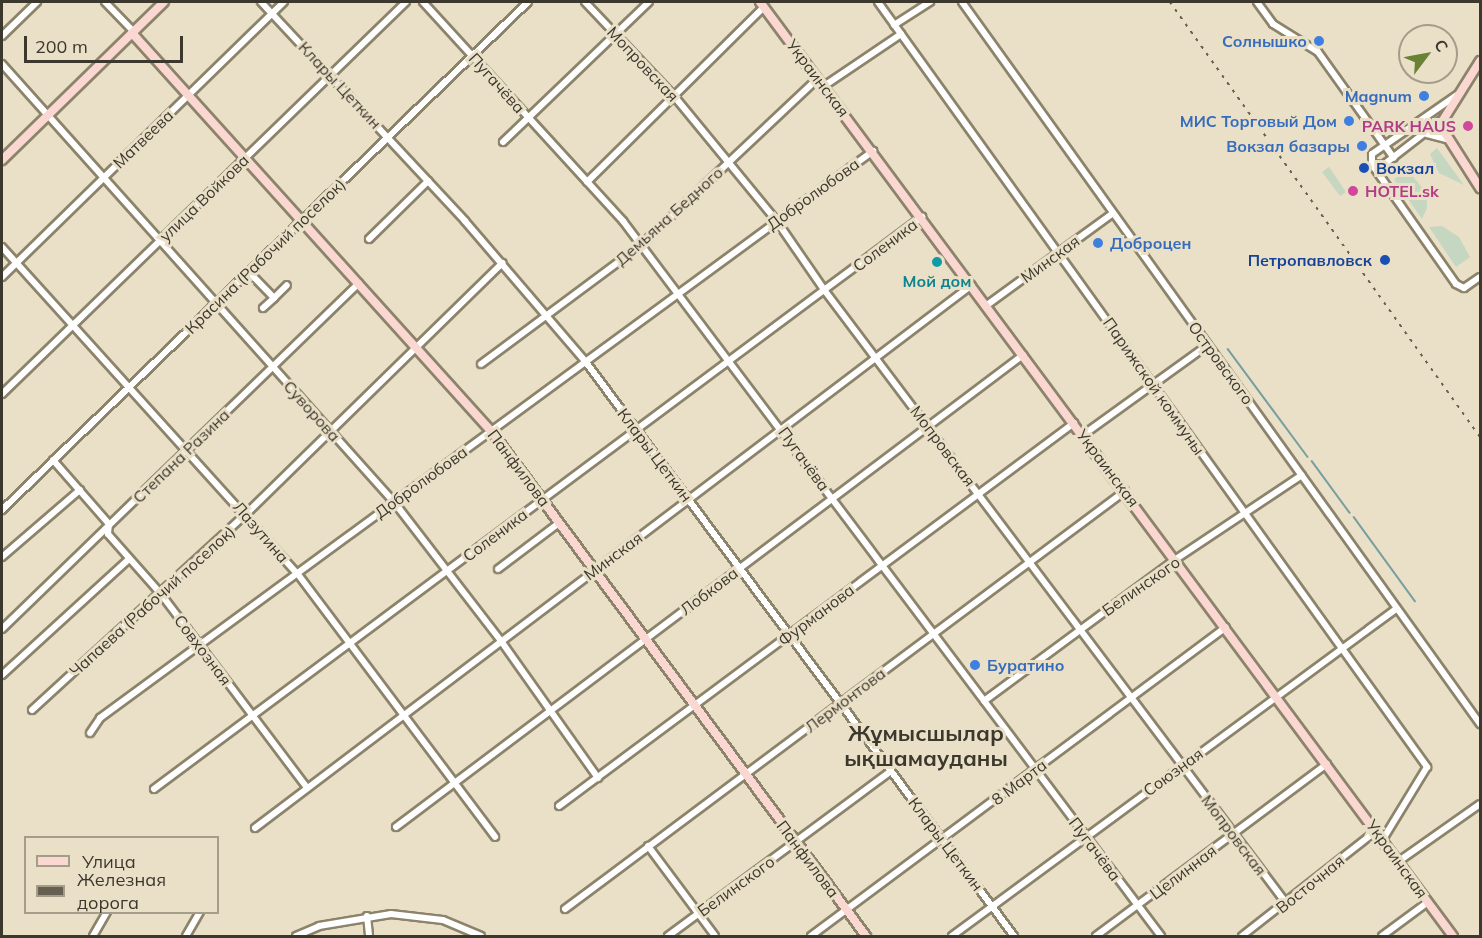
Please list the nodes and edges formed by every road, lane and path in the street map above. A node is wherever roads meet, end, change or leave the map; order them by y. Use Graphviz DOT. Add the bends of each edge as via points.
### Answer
graph roads {
  1 [pos="37,2"];
  2 [pos="105,2"];
  3 [pos="164,2"];
  4 [pos="261,2"];
  5 [pos="285,2"];
  6 [pos="406,2"];
  7 [pos="423,2"];
  8 [pos="528,2"];
  9 [pos="585,2"];
  10 [pos="649,2"];
  11 [pos="878,2"];
  12 [pos="930,2"];
  13 [pos="962,2"];
  14 [pos="1257,2"];
  15 [pos="762,4"];
  16 [pos="272,14"];
  17 [pos="894,25"];
  18 [pos="132,32"];
  19 [pos="615,34"];
  20 [pos="901,34"];
  21 [pos="2,36"];
  22 [pos="472,56"];
  23 [pos="1480,61"];
  24 [pos="2,64"];
  25 [pos="330,75"];
  26 [pos="818,78"];
  27 [pos="824,86"];
  28 [pos="1462,92"];
  29 [pos="188,96"];
  30 [pos="674,96"];
  31 [pos="46,116"];
  32 [pos="529,118"];
  33 [pos="1441,119"];
  34 [pos="1427,134"];
  35 [pos="1444,135"];
  36 [pos="388,137"];
  37 [pos="503,142"];
  38 [pos="1385,145"];
  39 [pos="874,150"];
  40 [pos="245,157"];
  41 [pos="1394,158"];
  42 [pos="2,159"];
  43 [pos="730,161"];
  44 [pos="1371,164"];
  45 [pos="103,178"];
  46 [pos="428,181"];
  47 [pos="587,182"];
  48 [pos="1480,188"];
  49 [pos="1113,213"];
  50 [pos="922,217"];
  51 [pos="303,219"];
  52 [pos="776,220"];
  53 [pos="369,239"];
  54 [pos="159,241"];
  55 [pos="641,245"];
  56 [pos="2,248"];
  57 [pos="1059,253"];
  58 [pos="16,263"];
  59 [pos="502,263"];
  60 [pos="249,272"];
  61 [pos="2,277"];
  62 [pos="1480,277"];
  63 [pos="360,282"];
  64 [pos="287,285"];
  65 [pos="972,285"];
  66 [pos="825,291"];
  67 [pos="678,292"];
  68 [pos="274,298"];
  69 [pos="216,304"];
  70 [pos="987,305"];
  71 [pos="263,308"];
  72 [pos="548,315"];
  73 [pos="72,326"];
  74 [pos="1208,345"];
  75 [pos="416,346"];
  76 [pos="1023,355"];
  77 [pos="877,357"];
  78 [pos="731,360"];
  79 [pos="585,361"];
  80 [pos="482,364"];
  81 [pos="272,367"];
  82 [pos="1153,385"];
  83 [pos="129,388"];
  84 [pos="3,390"];
  85 [pos="1074,423"];
  86 [pos="927,427"];
  87 [pos="782,429"];
  88 [pos="491,430"];
  89 [pos="636,430"];
  90 [pos="330,431"];
  91 [pos="1083,435"];
  92 [pos="187,450"];
  93 [pos="54,460"];
  94 [pos="1302,475"];
  95 [pos="80,490"];
  96 [pos="1125,491"];
  97 [pos="978,494"];
  98 [pos="832,498"];
  99 [pos="542,500"];
  100 [pos="688,500"];
  101 [pos="394,502"];
  102 [pos="2,510"];
  103 [pos="246,514"];
  104 [pos="1245,515"];
  105 [pos="560,523"];
  106 [pos="109,524"];
  107 [pos="2,557"];
  108 [pos="129,559"];
  109 [pos="1176,559"];
  110 [pos="1030,562"];
  111 [pos="882,566"];
  112 [pos="740,568"];
  113 [pos="498,569"];
  114 [pos="595,570"];
  115 [pos="447,571"];
  116 [pos="297,573"];
  117 [pos="161,594"];
  118 [pos="1395,609"];
  119 [pos="1226,627"];
  120 [pos="2,629"];
  121 [pos="1080,629"];
  122 [pos="933,634"];
  123 [pos="789,635"];
  124 [pos="645,639"];
  125 [pos="501,641"];
  126 [pos="349,643"];
  127 [pos="199,645"];
  128 [pos="1341,647"];
  129 [pos="2,675"];
  130 [pos="1278,696"];
  131 [pos="1131,698"];
  132 [pos="984,701"];
  133 [pos="840,703"];
  134 [pos="695,705"];
  135 [pos="32,710"];
  136 [pos="550,711"];
  137 [pos="252,715"];
  138 [pos="403,715"];
  139 [pos="1480,724"];
  140 [pos="90,733"];
  141 [pos="1328,764"];
  142 [pos="1182,765"];
  143 [pos="1035,769"];
  144 [pos="891,771"];
  145 [pos="746,774"];
  146 [pos="598,778"];
  147 [pos="454,783"];
  148 [pos="307,788"];
  149 [pos="154,789"];
  150 [pos="1480,804"];
  151 [pos="559,806"];
  152 [pos="396,827"];
  153 [pos="255,828"];
  154 [pos="1377,830"];
  155 [pos="1234,834"];
  156 [pos="1086,836"];
  157 [pos="495,837"];
  158 [pos="942,839"];
  159 [pos="1383,839"];
  160 [pos="796,842"];
  161 [pos="648,846"];
  162 [pos="1399,861"];
  163 [pos="1428,902"];
  164 [pos="1286,903"];
  165 [pos="1138,905"];
  166 [pos="992,906"];
  167 [pos="565,909"];
  168 [pos="846,910"];
  169 [pos="106,914"];
  170 [pos="200,914"];
  171 [pos="699,914"];
  172 [pos="367,916"];
  173 [pos="93,936"];
  174 [pos="186,936"];
  175 [pos="296,936"];
  176 [pos="369,936"];
  177 [pos="481,936"];
  178 [pos="668,936"];
  179 [pos="715,936"];
  180 [pos="811,936"];
  181 [pos="866,936"];
  182 [pos="952,936"];
  183 [pos="1014,936"];
  184 [pos="1096,936"];
  185 [pos="1161,936"];
  186 [pos="1242,936"];
  187 [pos="1382,936"];
  188 [pos="1453,936"];
  1 -- 21 [label="street"];
  2 -- 18 [label="street, Панфилова"];
  3 -- 18 [label="street"];
  4 -- 16 [label="street, Клары Цеткин"];
  5 -- 16 [label="street, Матвеева"];
  6 -- 25 [label="street, улица Войкова"];
  7 -- 22 [label="street, Пугачёва"];
  8 -- 22 [label="street, Красина (Рабочий поселок)"];
  9 -- 19 [label="street, Мопровская"];
  10 -- 19 [label="street"];
  11 -- 17 [label="street, Парижской коммуны"];
  12 -- 17 [label="street"];
  13 -- 49 [label="street, Островского"];
  14 -- 38 [label="street" via="1275,26 1318,52"];
  15 -- 26 [label="street, Украинская"];
  15 -- 30 [label="street"];
  16 -- 25 [label="street, Клары Цеткин"];
  16 -- 29 [label="street, Матвеева"];
  17 -- 20 [label="street, Парижской коммуны"];
  18 -- 29 [label="street, Панфилова"];
  18 -- 31 [label="street"];
  19 -- 30 [label="street, Мопровская"];
  19 -- 32 [label="street"];
  20 -- 27 [label="street"];
  20 -- 57 [label="street, Парижской коммуны"];
  22 -- 32 [label="street, Пугачёва"];
  22 -- 36 [label="street, Красина (Рабочий поселок)"];
  23 -- 28 [label="street"];
  24 -- 31 [label="street, Суворова"];
  25 -- 36 [label="street, Клары Цеткин"];
  25 -- 40 [label="street, улица Войкова"];
  26 -- 27 [label="street, Украинская"];
  26 -- 43 [label="street, Демьяна Бедного"];
  27 -- 39 [label="street, Украинская"];
  28 -- 33 [label="street"];
  28 -- 38 [label="street"];
  29 -- 40 [label="street, Панфилова"];
  29 -- 45 [label="street, Матвеева"];
  30 -- 43 [label="street, Мопровская"];
  30 -- 47 [label="street"];
  31 -- 42 [label="street"];
  31 -- 45 [label="street, Суворова"];
  32 -- 37 [label="street"];
  32 -- 47 [label="street, Пугачёва"];
  33 -- 34 [label="street"];
  33 -- 35 [label="street"];
  34 -- 35 [label="street"];
  34 -- 41 [label="street"];
  35 -- 48 [label="street"];
  36 -- 46 [label="street, Клары Цеткин"];
  36 -- 51 [label="street, Красина (Рабочий поселок)"];
  38 -- 41 [label="street"];
  38 -- 44 [label="street" via="1371,155"];
  39 -- 50 [label="street, Украинская"];
  39 -- 52 [label="street, Добролюбова"];
  40 -- 51 [label="street, Панфилова"];
  40 -- 54 [label="street, улица Войкова"];
  41 -- 44 [label="street" via="1380,167"];
  43 -- 52 [label="street, Мопровская"];
  43 -- 55 [label="street, Демьяна Бедного"];
  44 -- 62 [label="street" via="1462,288"];
  45 -- 54 [label="street, Суворова"];
  45 -- 58 [label="street, Матвеева"];
  46 -- 53 [label="street"];
  46 -- 59 [label="street, Клары Цеткин"];
  47 -- 55 [label="street, Пугачёва"];
  49 -- 57 [label="street, Минская"];
  49 -- 74 [label="street, Островского"];
  50 -- 65 [label="street, Украинская"];
  50 -- 66 [label="street, Соленика"];
  51 -- 60 [label="street, Красина (Рабочий поселок)"];
  51 -- 63 [label="street, Панфилова"];
  52 -- 66 [label="street, Мопровская"];
  52 -- 67 [label="street, Добролюбова"];
  54 -- 69 [label="street, Суворова"];
  54 -- 73 [label="street, улица Войкова"];
  55 -- 67 [label="street, Пугачёва"];
  55 -- 72 [label="street, Демьяна Бедного"];
  56 -- 58 [label="street, Лазутина"];
  57 -- 70 [label="street, Минская"];
  57 -- 82 [label="street, Парижской коммуны"];
  58 -- 61 [label="street, Матвеева"];
  58 -- 73 [label="street, Лазутина"];
  59 -- 72 [label="street, Клары Цеткин"];
  59 -- 75 [label="street, Чапаева (Рабочий поселок)"];
  60 -- 68 [label="street"];
  60 -- 69 [label="street, Красина (Рабочий поселок)"];
  63 -- 75 [label="street, Панфилова"];
  63 -- 81 [label="street, Степана Разина"];
  64 -- 68 [label="street"];
  65 -- 70 [label="street, Украинская"];
  65 -- 77 [label="street, Минская"];
  66 -- 77 [label="street, Мопровская"];
  66 -- 78 [label="street, Соленика"];
  67 -- 78 [label="street, Пугачёва"];
  67 -- 79 [label="street, Добролюбова"];
  68 -- 71 [label="street"];
  69 -- 81 [label="street, Суворова"];
  69 -- 83 [label="street, Красина (Рабочий поселок)"];
  70 -- 76 [label="street, Украинская"];
  72 -- 79 [label="street, Клары Цеткин"];
  72 -- 80 [label="street, Демьяна Бедного"];
  73 -- 83 [label="street, Лазутина"];
  73 -- 84 [label="street, улица Войкова"];
  74 -- 82 [label="street"];
  74 -- 94 [label="street, Островского"];
  75 -- 88 [label="street, Панфилова"];
  75 -- 90 [label="street, Чапаева (Рабочий поселок)"];
  76 -- 85 [label="street, Украинская"];
  76 -- 86 [label="street, Лобкова"];
  77 -- 86 [label="street, Мопровская"];
  77 -- 87 [label="street, Минская"];
  78 -- 87 [label="street, Пугачёва"];
  78 -- 89 [label="street, Соленика"];
  79 -- 88 [label="street, Добролюбова"];
  79 -- 89 [label="street, Клары Цеткин"];
  81 -- 90 [label="street, Суворова"];
  81 -- 92 [label="street, Степана Разина"];
  82 -- 91 [label="street"];
  82 -- 104 [label="street, Парижской коммуны"];
  83 -- 92 [label="street, Лазутина"];
  83 -- 93 [label="street, Красина (Рабочий поселок)"];
  85 -- 91 [label="street, Украинская"];
  85 -- 97 [label="street, Фурманова"];
  86 -- 97 [label="street, Мопровская"];
  86 -- 98 [label="street, Лобкова"];
  87 -- 98 [label="street, Пугачёва"];
  87 -- 100 [label="street, Минская"];
  88 -- 99 [label="street, Панфилова"];
  88 -- 101 [label="street, Добролюбова"];
  89 -- 99 [label="street, Соленика"];
  89 -- 100 [label="street, Клары Цеткин"];
  90 -- 101 [label="street, Суворова"];
  90 -- 103 [label="street, Чапаева (Рабочий поселок)"];
  91 -- 96 [label="street, Украинская"];
  92 -- 103 [label="street, Лазутина"];
  92 -- 106 [label="street, Степана Разина"];
  93 -- 95 [label="street, Совхозная"];
  93 -- 102 [label="street, Красина (Рабочий поселок)"];
  94 -- 104 [label="street, Белинского"];
  94 -- 118 [label="street, Островского"];
  95 -- 106 [label="street, Совхозная"];
  95 -- 107 [label="street"];
  96 -- 109 [label="street, Украинская"];
  96 -- 110 [label="street, Лермонтова"];
  97 -- 110 [label="street, Мопровская"];
  97 -- 111 [label="street, Фурманова"];
  98 -- 111 [label="street, Пугачёва"];
  98 -- 112 [label="street, Лобкова"];
  99 -- 105 [label="street, Панфилова"];
  99 -- 115 [label="street, Соленика"];
  100 -- 112 [label="street, Клары Цеткин"];
  100 -- 114 [label="street, Минская"];
  101 -- 115 [label="street, Суворова"];
  101 -- 116 [label="street, Добролюбова"];
  103 -- 116 [label="street, Лазутина"];
  103 -- 117 [label="street, Чапаева (Рабочий поселок)"];
  104 -- 109 [label="street, Белинского"];
  104 -- 128 [label="street, Парижской коммуны"];
  105 -- 113 [label="street"];
  105 -- 114 [label="street, Панфилова"];
  106 -- 108 [label="street, Совхозная" via="108,534"];
  106 -- 120 [label="street, Степана Разина"];
  108 -- 117 [label="street, Совхозная"];
  108 -- 129 [label="street"];
  109 -- 119 [label="street, Украинская"];
  109 -- 121 [label="street, Белинского"];
  110 -- 121 [label="street, Мопровская"];
  110 -- 122 [label="street, Лермонтова"];
  111 -- 122 [label="street, Пугачёва"];
  111 -- 123 [label="street, Фурманова"];
  112 -- 123 [label="street, Клары Цеткин"];
  112 -- 124 [label="street, Лобкова"];
  114 -- 124 [label="street, Панфилова"];
  114 -- 125 [label="street, Минская"];
  115 -- 125 [label="street, Суворова"];
  115 -- 126 [label="street, Соленика"];
  116 -- 126 [label="street, Лазутина"];
  116 -- 127 [label="street, Добролюбова"];
  117 -- 127 [label="street, Совхозная"];
  117 -- 135 [label="street, Чапаева (Рабочий поселок)"];
  118 -- 128 [label="street, Союзная"];
  118 -- 139 [label="street, Островского" via="1405,615"];
  119 -- 130 [label="street, Украинская"];
  119 -- 131 [label="street, 8 Марта"];
  121 -- 131 [label="street, Мопровская"];
  121 -- 132 [label="street, Белинского"];
  122 -- 132 [label="street, Пугачёва"];
  122 -- 133 [label="street, Лермонтова"];
  123 -- 133 [label="street, Клары Цеткин"];
  123 -- 134 [label="street, Фурманова"];
  124 -- 134 [label="street, Панфилова"];
  124 -- 136 [label="street, Лобкова"];
  125 -- 136 [label="street, Суворова"];
  125 -- 138 [label="street, Минская"];
  126 -- 137 [label="street, Соленика"];
  126 -- 138 [label="street, Лазутина"];
  127 -- 137 [label="street, Совхозная"];
  127 -- 140 [label="street, Добролюбова" via="100,718"];
  128 -- 130 [label="street, Союзная"];
  128 -- 159 [label="street, Парижской коммуны" via="1426,770"];
  130 -- 141 [label="street, Украинская"];
  130 -- 142 [label="street, Союзная"];
  131 -- 142 [label="street, Мопровская"];
  131 -- 143 [label="street, 8 Марта"];
  132 -- 143 [label="street, Пугачёва"];
  133 -- 144 [label="street, Клары Цеткин"];
  133 -- 145 [label="street, Лермонтова"];
  134 -- 145 [label="street, Панфилова"];
  134 -- 146 [label="street, Фурманова"];
  136 -- 146 [label="street, Суворова"];
  136 -- 147 [label="street, Лобкова"];
  137 -- 148 [label="street, Совхозная"];
  137 -- 149 [label="street, Соленика"];
  138 -- 147 [label="street, Лазутина"];
  138 -- 148 [label="street, Минская"];
  141 -- 154 [label="street, Украинская"];
  141 -- 155 [label="street, Целинная"];
  142 -- 155 [label="street, Мопровская"];
  142 -- 156 [label="street, Союзная"];
  143 -- 156 [label="street, Пугачёва"];
  143 -- 158 [label="street, 8 Марта"];
  144 -- 158 [label="street, Клары Цеткин"];
  144 -- 160 [label="street, Белинского"];
  145 -- 160 [label="street, Панфилова"];
  145 -- 161 [label="street, Лермонтова"];
  146 -- 151 [label="street, Фурманова"];
  147 -- 152 [label="street, Лобкова"];
  147 -- 157 [label="street, Лазутина"];
  148 -- 153 [label="street, Минская"];
  150 -- 162 [label="street"];
  154 -- 159 [label="street, Украинская"];
  154 -- 164 [label="street, Восточная"];
  155 -- 164 [label="street, Мопровская"];
  155 -- 165 [label="street, Целинная"];
  156 -- 165 [label="street, Пугачёва"];
  156 -- 166 [label="street, Союзная"];
  158 -- 166 [label="street, Клары Цеткин"];
  158 -- 168 [label="street, 8 Марта"];
  159 -- 162 [label="street, Украинская"];
  160 -- 168 [label="street, Панфилова"];
  160 -- 171 [label="street, Белинского"];
  161 -- 167 [label="street, Лермонтова"];
  161 -- 171 [label="street"];
  162 -- 163 [label="street, Украинская"];
  163 -- 187 [label="street"];
  163 -- 188 [label="street, Украинская"];
  164 -- 186 [label="street, Восточная"];
  165 -- 184 [label="street, Целинная"];
  165 -- 185 [label="street, Пугачёва"];
  166 -- 182 [label="street, Союзная"];
  166 -- 183 [label="street, Клары Цеткин"];
  168 -- 180 [label="street, 8 Марта"];
  168 -- 181 [label="street, Панфилова"];
  169 -- 173 [label="street"];
  170 -- 174 [label="street"];
  171 -- 178 [label="street, Белинского"];
  171 -- 179 [label="street"];
  172 -- 175 [label="street" via="319,926"];
  172 -- 176 [label="street"];
  172 -- 177 [label="street" via="422,916"];
}
